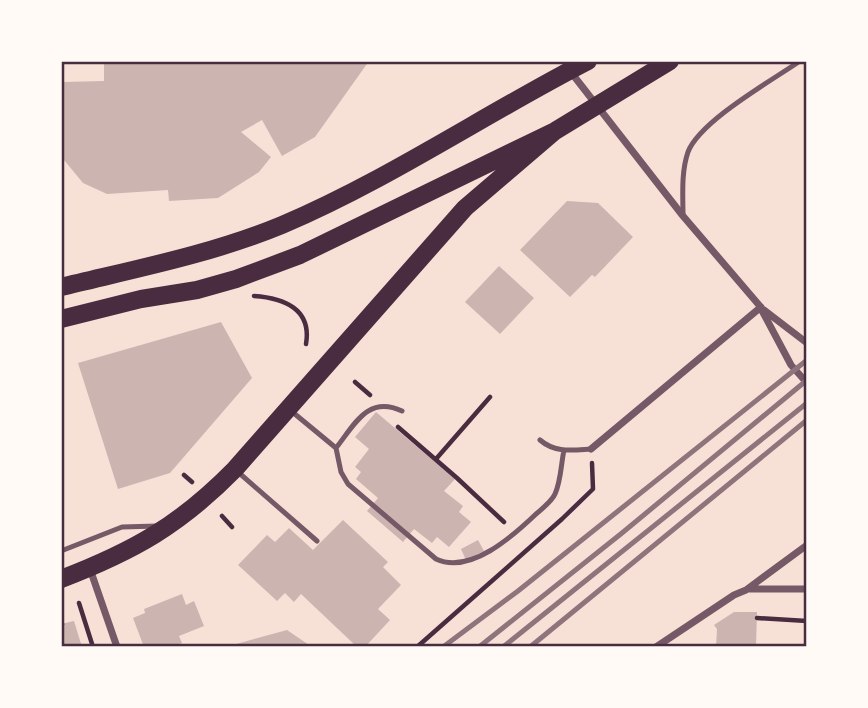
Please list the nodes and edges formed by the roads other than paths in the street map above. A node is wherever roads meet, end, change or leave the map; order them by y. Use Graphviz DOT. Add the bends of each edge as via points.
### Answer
graph roads {
  1 [pos="588,61"];
  2 [pos="670,61"];
  3 [pos="800,61"];
  4 [pos="570,70"];
  5 [pos="597,108"];
  6 [pos="555,131"];
  7 [pos="683,216"];
  8 [pos="61,288"];
  9 [pos="761,307"];
  10 [pos="61,318"];
  11 [pos="807,343"];
  12 [pos="807,383"];
  13 [pos="288,409"];
  14 [pos="402,411"];
  15 [pos="540,440"];
  16 [pos="336,448"];
  17 [pos="591,449"];
  18 [pos="564,450"];
  19 [pos="234,469"];
  20 [pos="174,524"];
  21 [pos="317,541"];
  22 [pos="807,545"];
  23 [pos="61,551"];
  24 [pos="89,568"];
  25 [pos="61,579"];
  26 [pos="807,589"];
  27 [pos="746,590"];
  28 [pos="117,647"];
  29 [pos="656,647"];
  1 -- 4 [label="highway"];
  2 -- 5 [label="highway"];
  3 -- 7 [label="lane" via="695,139 685,166"];
  4 -- 5 [label="street"];
  4 -- 8 [label="highway" via="378,177 281,225 207,251"];
  5 -- 6 [label="highway"];
  5 -- 7 [label="street"];
  6 -- 10 [label="highway" via="277,264 197,290"];
  6 -- 13 [label="highway" via="465,208"];
  7 -- 9 [label="street"];
  9 -- 11 [label="street"];
  9 -- 12 [label="street" via="791,365"];
  9 -- 17 [label="street"];
  13 -- 16 [label="lane"];
  13 -- 19 [label="highway"];
  14 -- 16 [label="lane" via="383,405 370,408"];
  15 -- 18 [label="lane"];
  16 -- 18 [label="lane" via="348,484 436,559 451,564 472,559 503,542 554,497"];
  17 -- 18 [label="lane"];
  19 -- 20 [label="highway"];
  19 -- 21 [label="lane"];
  20 -- 23 [label="lane" via="122,527"];
  20 -- 24 [label="highway" via="130,551"];
  22 -- 27 [label="street"];
  24 -- 25 [label="highway"];
  24 -- 28 [label="street"];
  26 -- 27 [label="street"];
  27 -- 29 [label="street"];
}
